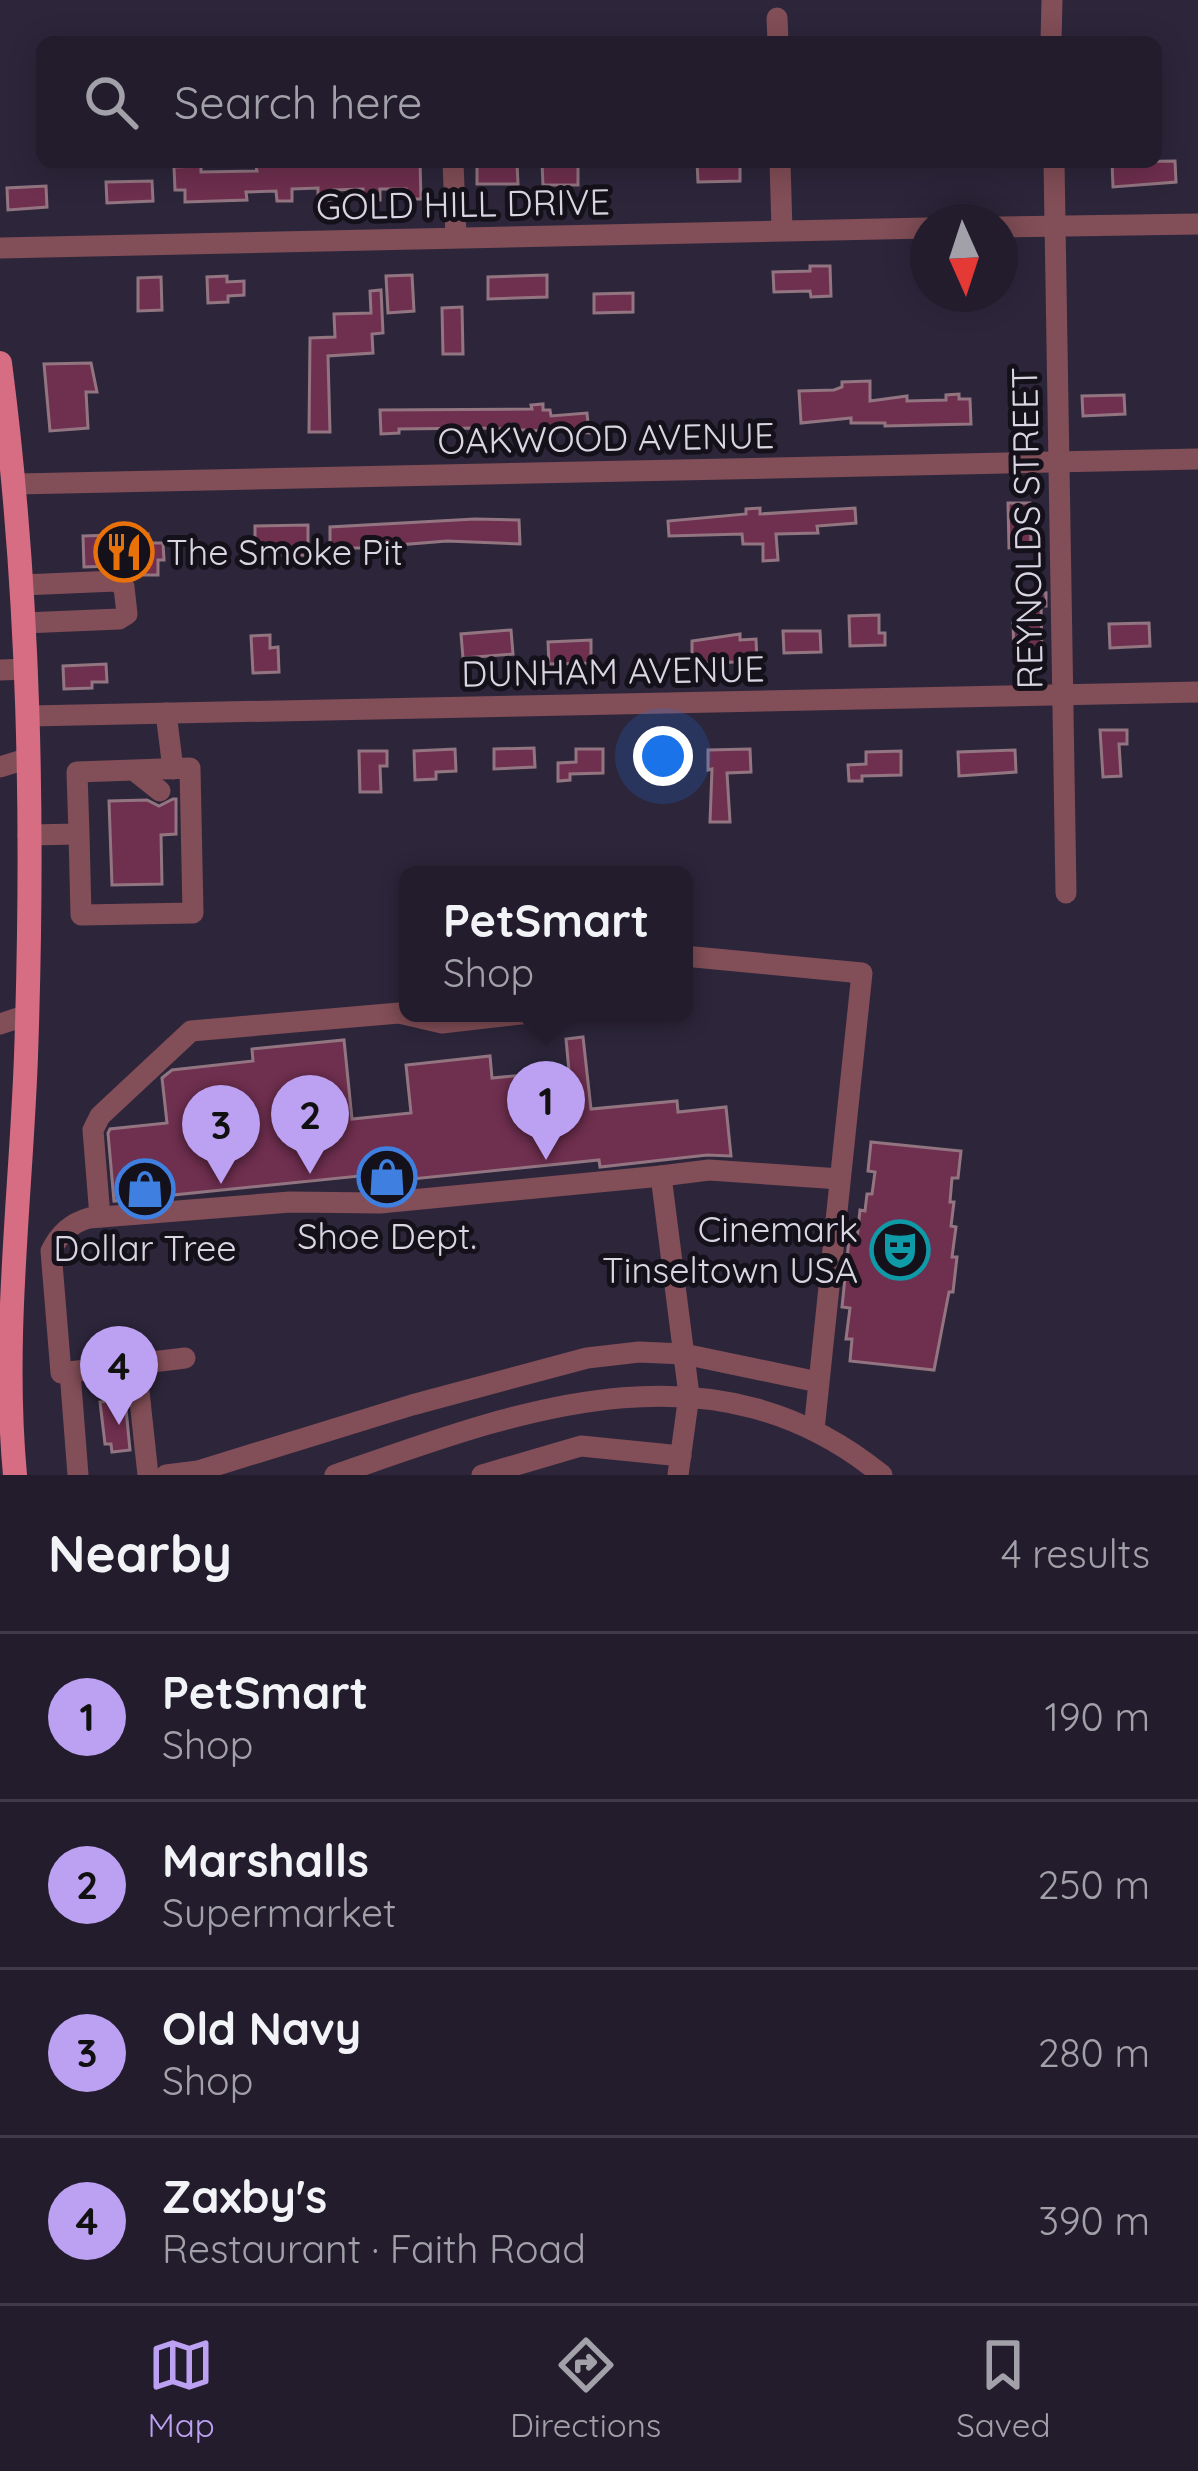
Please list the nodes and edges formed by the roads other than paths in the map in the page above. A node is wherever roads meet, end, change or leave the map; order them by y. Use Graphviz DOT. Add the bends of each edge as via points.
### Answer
graph roads {
  1 [pos="1052,0"];
  2 [pos="777,18"];
  3 [pos="778,36"];
  4 [pos="1051,36"];
  5 [pos="453,168"];
  6 [pos="780,168"];
  7 [pos="1054,168"];
  8 [pos="1198,224"];
  9 [pos="1055,226"];
  10 [pos="1018,227"];
  11 [pos="910,228"];
  12 [pos="782,230"];
  13 [pos="456,237"];
  14 [pos="0,248"];
  15 [pos="0,363"];
  16 [pos="1198,459"];
  17 [pos="1060,462"];
  18 [pos="16,484"];
  19 [pos="22,585"];
  20 [pos="24,623"];
  21 [pos="27,669"];
  22 [pos="0,670"];
  23 [pos="1198,692"];
  24 [pos="1062,694"];
  25 [pos="166,713"];
  26 [pos="30,716"];
  27 [pos="29,758"];
  28 [pos="0,767"];
  29 [pos="174,783"];
  30 [pos="79,834"];
  31 [pos="28,836"];
  32 [pos="1066,893"];
  33 [pos="693,957"];
  34 [pos="399,1012"];
  35 [pos="27,1016"];
  36 [pos="0,1024"];
  37 [pos="10,1164"];
  38 [pos="662,1176"];
  39 [pos="840,1179"];
  40 [pos="100,1217"];
  41 [pos="684,1354"];
  42 [pos="185,1358"];
  43 [pos="136,1364"];
  44 [pos="70,1372"];
  45 [pos="818,1382"];
  46 [pos="689,1395"];
  47 [pos="343,1426"];
  48 [pos="814,1430"];
  49 [pos="6,1446"];
  50 [pos="854,1464"];
  51 [pos="680,1466"];
  52 [pos="349,1473"];
  53 [pos="15,1475"];
  54 [pos="78,1475"];
  55 [pos="148,1475"];
  56 [pos="166,1475"];
  57 [pos="482,1475"];
  58 [pos="882,1475"];
  1 -- 4 [label="street"];
  2 -- 3 [label="street"];
  5 -- 13 [label="street"];
  6 -- 12 [label="street"];
  7 -- 9 [label="street, REYNOLDS STREET"];
  8 -- 9 [label="street"];
  9 -- 10 [label="street"];
  9 -- 17 [label="street, REYNOLDS STREET"];
  11 -- 12 [label="street, GOLD HILL DRIVE"];
  12 -- 13 [label="street, GOLD HILL DRIVE"];
  13 -- 14 [label="street, GOLD HILL DRIVE"];
  15 -- 18 [label="main road"];
  16 -- 17 [label="street, OAKWOOD AVENUE"];
  17 -- 18 [label="street, OAKWOOD AVENUE"];
  17 -- 24 [label="street, REYNOLDS STREET"];
  18 -- 19 [label="main road"];
  19 -- 20 [label="main road"];
  19 -- 20 [label="street" via="116,581 127,614"];
  20 -- 21 [label="main road"];
  21 -- 22 [label="street"];
  21 -- 26 [label="main road"];
  23 -- 24 [label="street, DUNHAM AVENUE"];
  24 -- 25 [label="street, DUNHAM AVENUE"];
  24 -- 32 [label="street, REYNOLDS STREET"];
  25 -- 26 [label="street, DUNHAM AVENUE"];
  25 -- 29 [label="street"];
  26 -- 27 [label="main road"];
  27 -- 28 [label="street"];
  27 -- 31 [label="main road"];
  29 -- 30 [label="street" via="135,771 77,772"];
  29 -- 30 [label="street" via="193,913 81,914"];
  30 -- 31 [label="street"];
  31 -- 35 [label="main road"];
  33 -- 39 [label="street" via="862,974"];
  34 -- 40 [label="street" via="191,1031 93,1130"];
  35 -- 36 [label="street"];
  35 -- 37 [label="main road"];
  37 -- 49 [label="main road"];
  38 -- 39 [label="street" via="710,1170"];
  38 -- 40 [label="street" via="380,1203"];
  38 -- 41 [label="street"];
  39 -- 45 [label="street"];
  40 -- 44 [label="street" via="76,1221 50,1251 61,1373"];
  41 -- 45 [label="street"];
  41 -- 46 [label="street"];
  41 -- 47 [label="street" via="587,1358"];
  42 -- 43 [label="street"];
  43 -- 44 [label="street"];
  43 -- 55 [label="street"];
  44 -- 54 [label="street"];
  45 -- 48 [label="street"];
  46 -- 48 [label="street"];
  46 -- 51 [label="street"];
  46 -- 52 [label="street" via="556,1407"];
  47 -- 52 [label="street"];
  47 -- 56 [label="street"];
  48 -- 50 [label="street"];
  49 -- 53 [label="main road"];
  50 -- 58 [label="street"];
  51 -- 57 [label="street" via="581,1446"];
}
